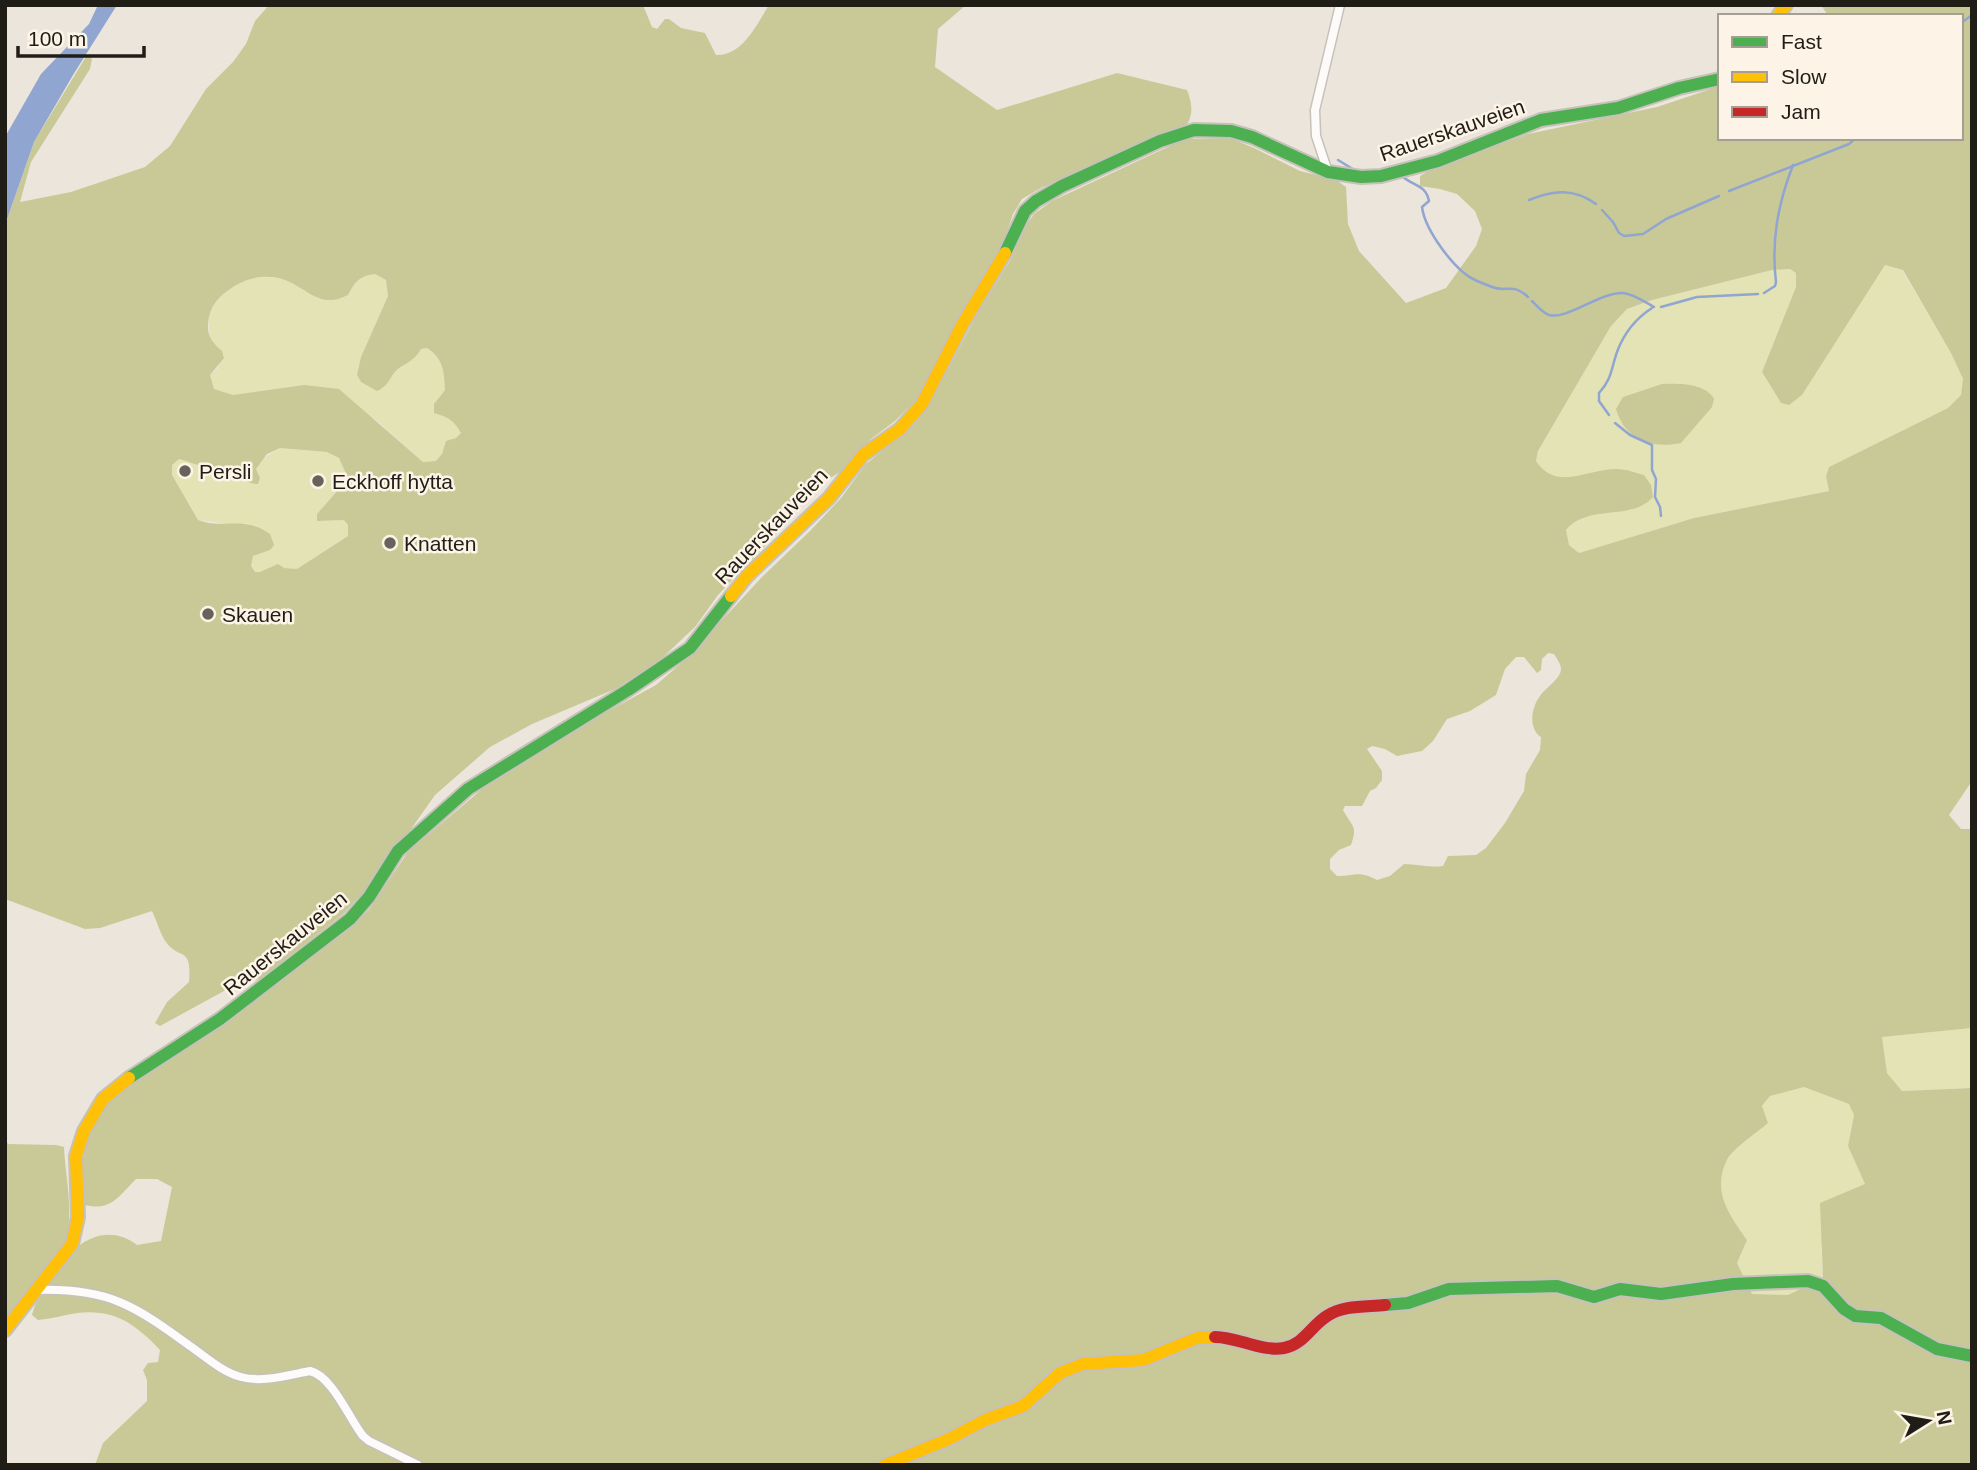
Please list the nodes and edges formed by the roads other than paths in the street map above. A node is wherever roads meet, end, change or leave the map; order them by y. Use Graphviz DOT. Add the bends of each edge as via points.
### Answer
graph roads {
  1 [pos="1340,5"];
  2 [pos="1718,79"];
  3 [pos="1328,172"];
  4 [pos="38,1290"];
  5 [pos="5,1331"];
  6 [pos="1972,1356"];
  7 [pos="418,1465"];
  8 [pos="885,1465"];
  1 -- 3 [label="street" via="1315,110 1316,136"];
  2 -- 3 [label="street, Rauerskauveien" via="1619,108 1543,119 1400,173 1365,178"];
  3 -- 4 [label="street, Rauerskauveien" via="1243,134 1194,129 1164,138 1033,203 922,404 900,429 863,455 829,498 747,576 690,648 468,789 394,856 358,913 220,1019 103,1099 76,1156 78,1217 72,1244"];
  4 -- 5 [label="street, Rauerskauveien"];
  4 -- 7 [label="street" via="78,1291 124,1302 239,1377 316,1373 369,1441"];
  6 -- 8 [label="street" via="1937,1349 1889,1321 1855,1316 1823,1286 1808,1281 1733,1284 1661,1294 1620,1289 1594,1297 1561,1286 1449,1289 1408,1303 1340,1309 1285,1348 1227,1336 1197,1338 1143,1360 1083,1364 1060,1373 1016,1410"];
}
